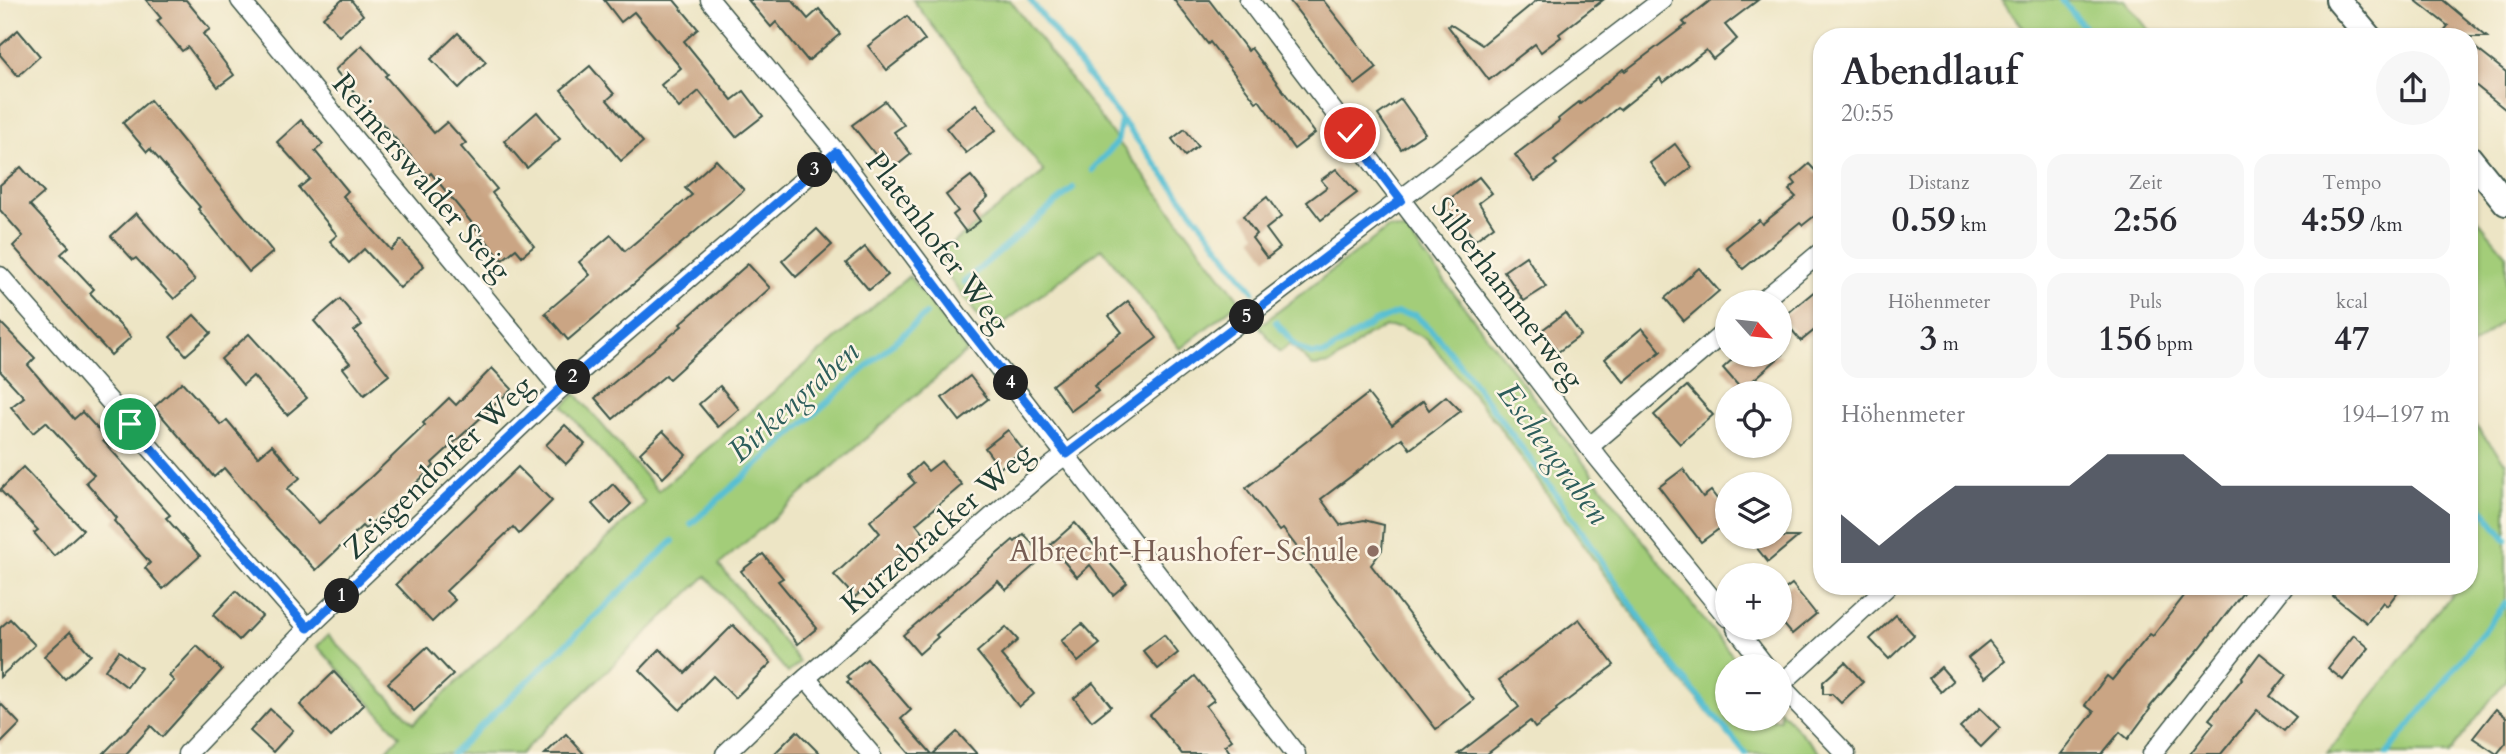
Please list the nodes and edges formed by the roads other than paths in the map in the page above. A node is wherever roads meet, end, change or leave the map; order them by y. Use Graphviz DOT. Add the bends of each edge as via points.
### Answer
graph roads {
  1 [pos="240,0"];
  2 [pos="710,0"];
  3 [pos="1249,0"];
  4 [pos="1662,0"];
  5 [pos="2349,4"];
  6 [pos="2364,28"];
  7 [pos="836,152"];
  8 [pos="2478,168"];
  9 [pos="1401,200"];
  10 [pos="2506,203"];
  11 [pos="1813,259"];
  12 [pos="0,276"];
  13 [pos="1776,290"];
  14 [pos="1715,340"];
  15 [pos="560,389"];
  16 [pos="1589,447"];
  17 [pos="1067,454"];
  18 [pos="1878,595"];
  19 [pos="2277,595"];
  20 [pos="1715,602"];
  21 [pos="308,628"];
  22 [pos="1745,640"];
  23 [pos="1756,654"];
  24 [pos="1792,674"];
  25 [pos="806,678"];
  26 [pos="1792,698"];
  27 [pos="187,754"];
  28 [pos="725,754"];
  29 [pos="871,754"];
  30 [pos="1296,754"];
  31 [pos="1846,754"];
  32 [pos="2152,754"];
  1 -- 15 [label="street, Reimerswalder Steig"];
  2 -- 7 [label="street, Platenhofer Weg"];
  3 -- 9 [label="street, Silberhammerweg"];
  4 -- 9 [label="street, Kurzebracker Weg"];
  5 -- 6 [label="main road"];
  7 -- 15 [label="street, Zeisgendorfer Weg"];
  7 -- 17 [label="street, Platenhofer Weg"];
  8 -- 10 [label="main road"];
  9 -- 16 [label="street, Silberhammerweg"];
  9 -- 17 [label="street, Kurzebracker Weg"];
  11 -- 13 [label="street"];
  12 -- 21 [label="street"];
  14 -- 16 [label="street"];
  15 -- 21 [label="street, Zeisgendorfer Weg"];
  16 -- 20 [label="street, Silberhammerweg"];
  17 -- 25 [label="street, Kurzebracker Weg"];
  17 -- 30 [label="street, Platenhofer Weg"];
  18 -- 24 [label="street"];
  19 -- 32 [label="street"];
  21 -- 27 [label="street, Zeisgendorfer Weg"];
  22 -- 23 [label="street"];
  25 -- 28 [label="street, Kurzebracker Weg"];
  25 -- 29 [label="street"];
  26 -- 31 [label="street"];
}
